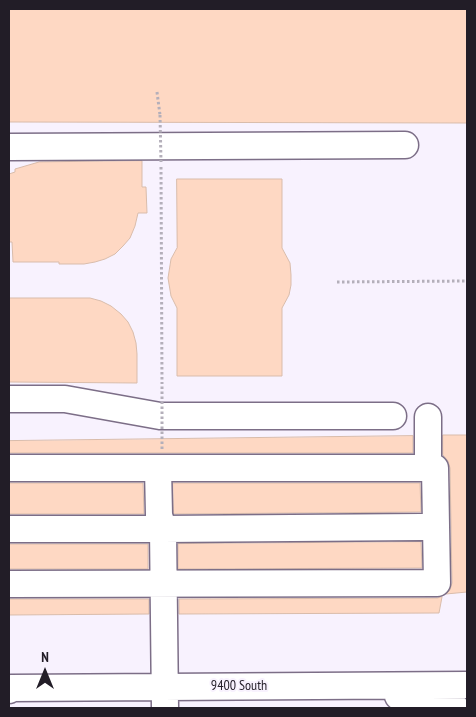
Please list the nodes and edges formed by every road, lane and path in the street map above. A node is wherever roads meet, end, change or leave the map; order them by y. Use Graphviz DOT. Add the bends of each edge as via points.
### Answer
graph roads {
  1 [pos="157,92"];
  2 [pos="405,145"];
  3 [pos="9,147"];
  4 [pos="467,281"];
  5 [pos="337,282"];
  6 [pos="9,399"];
  7 [pos="393,416"];
  8 [pos="428,417"];
  9 [pos="160,458"];
  10 [pos="9,468"];
  11 [pos="428,468"];
  12 [pos="422,527"];
  13 [pos="9,529"];
  14 [pos="163,529"];
  15 [pos="9,584"];
  16 [pos="164,584"];
  17 [pos="467,684"];
  18 [pos="349,686"];
  19 [pos="10,688"];
  20 [pos="164,697"];
  21 [pos="456,708"];
  1 -- 9 [label="path, bridge" via="161,162"];
  2 -- 3 [label="street"];
  4 -- 5 [label="path"];
  6 -- 7 [label="street" via="65,399 160,416"];
  8 -- 11 [label="street"];
  9 -- 10 [label="street"];
  9 -- 11 [label="street"];
  9 -- 14 [label="street" via="159,515"];
  11 -- 16 [label="street" via="435,468 437,583"];
  12 -- 14 [label="street"];
  13 -- 14 [label="street"];
  14 -- 16 [label="street"];
  15 -- 16 [label="street"];
  16 -- 20 [label="street"];
  17 -- 18 [label="street, 9400 South"];
  18 -- 20 [label="street, 9400 South"];
  18 -- 21 [label="street"];
  19 -- 20 [label="street, 9400 South"];
}
